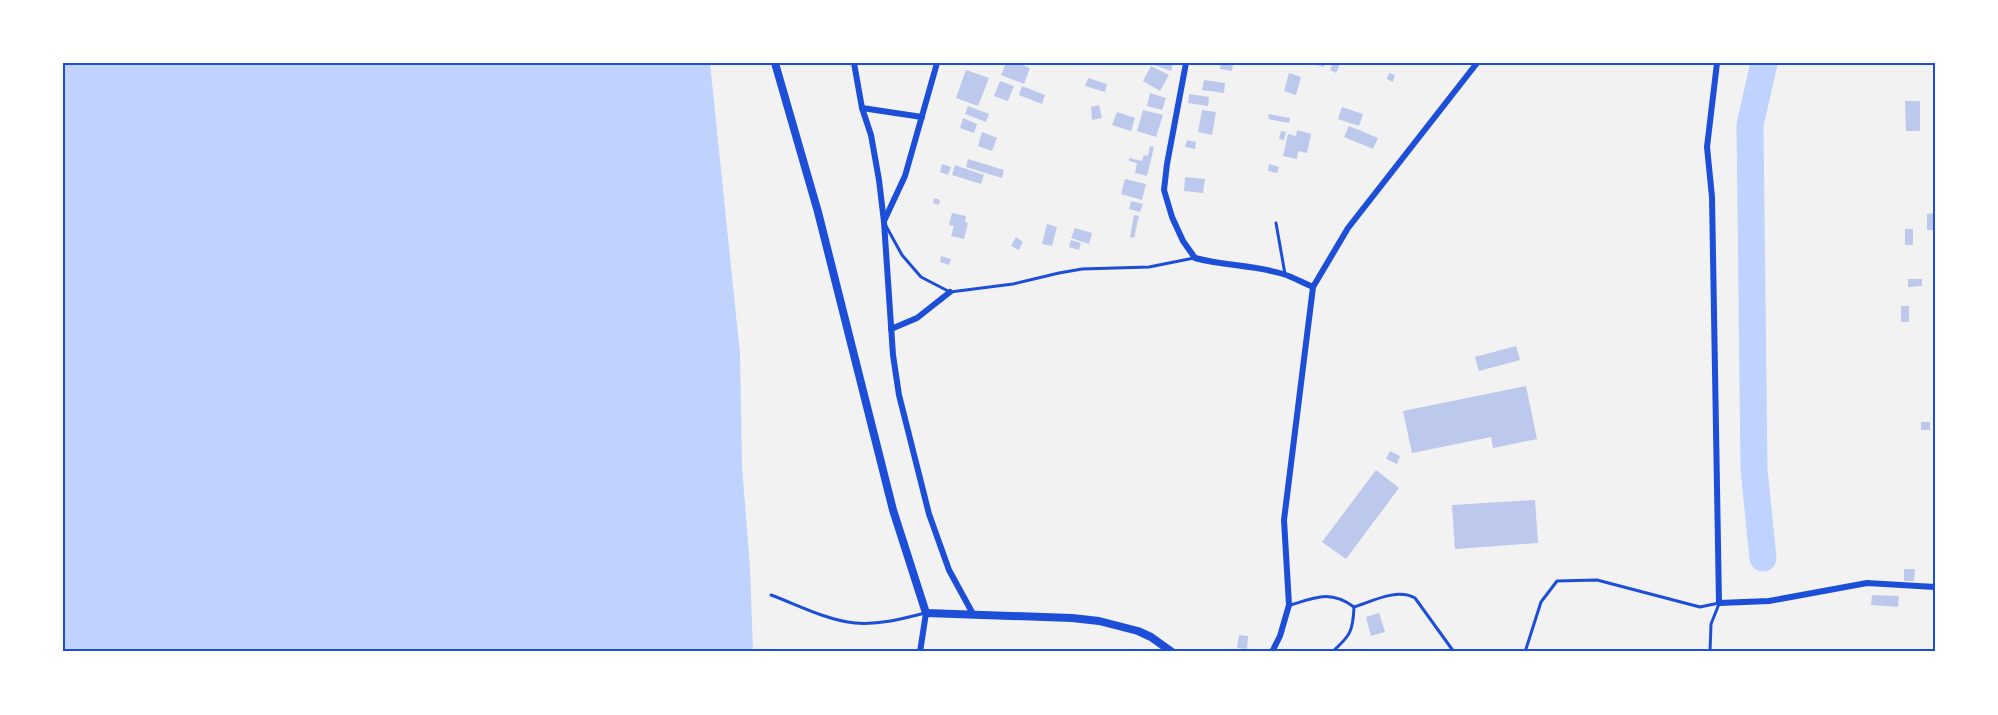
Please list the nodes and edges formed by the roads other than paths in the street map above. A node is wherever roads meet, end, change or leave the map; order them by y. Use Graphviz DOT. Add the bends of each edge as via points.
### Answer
graph roads {
  1 [pos="775,63"];
  2 [pos="854,63"];
  3 [pos="937,63"];
  4 [pos="1186,63"];
  5 [pos="1477,63"];
  6 [pos="1717,63"];
  7 [pos="862,108"];
  8 [pos="922,117"];
  9 [pos="884,222"];
  10 [pos="1276,223"];
  11 [pos="1195,258"];
  12 [pos="1285,274"];
  13 [pos="1313,287"];
  14 [pos="950,292"];
  15 [pos="891,329"];
  16 [pos="1935,587"];
  17 [pos="771,595"];
  18 [pos="1719,603"];
  19 [pos="1289,605"];
  20 [pos="1354,607"];
  21 [pos="926,613"];
  22 [pos="973,614"];
  23 [pos="920,652"];
  24 [pos="1172,652"];
  25 [pos="1272,652"];
  26 [pos="1332,652"];
  27 [pos="1454,652"];
  28 [pos="1525,652"];
  29 [pos="1710,652"];
  1 -- 21 [label="street" via="818,212 893,510"];
  2 -- 7 [label="street"];
  3 -- 8 [label="street"];
  4 -- 11 [label="street" via="1164,190 1172,217"];
  5 -- 13 [label="street" via="1348,228"];
  6 -- 18 [label="street" via="1707,147 1712,197"];
  7 -- 8 [label="street"];
  7 -- 9 [label="street" via="871,135"];
  8 -- 9 [label="street" via="905,176"];
  9 -- 14 [label="lane" via="902,255 921,277"];
  9 -- 15 [label="street"];
  10 -- 12 [label="lane"];
  11 -- 12 [label="street"];
  11 -- 14 [label="lane" via="1149,267 1082,269"];
  12 -- 13 [label="street"];
  13 -- 19 [label="street" via="1284,520"];
  14 -- 15 [label="street" via="917,318"];
  15 -- 22 [label="street" via="899,395 929,514 949,570"];
  16 -- 18 [label="street" via="1867,583 1769,601"];
  17 -- 21 [label="lane" via="829,618 856,623 893,621"];
  18 -- 28 [label="lane" via="1700,607 1597,580 1557,581 1541,602"];
  18 -- 29 [label="lane" via="1711,624"];
  19 -- 20 [label="lane" via="1329,596"];
  19 -- 25 [label="street"];
  20 -- 26 [label="lane" via="1349,637"];
  20 -- 27 [label="lane" via="1407,593 1415,598"];
  21 -- 22 [label="street"];
  21 -- 23 [label="street"];
  22 -- 24 [label="street" via="1099,621 1138,631"];
}
